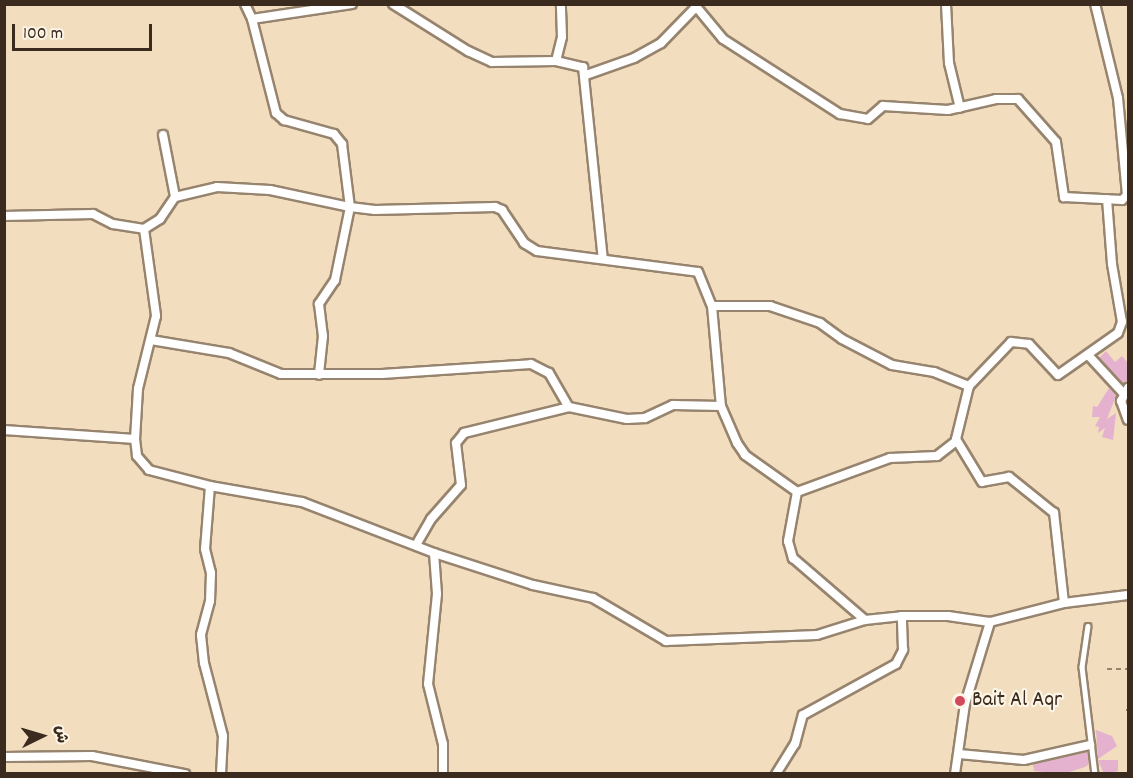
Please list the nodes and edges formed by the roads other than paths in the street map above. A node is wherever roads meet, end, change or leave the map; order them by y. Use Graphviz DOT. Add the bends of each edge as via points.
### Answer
graph roads {
  1 [pos="244,4"];
  2 [pos="352,4"];
  3 [pos="393,4"];
  4 [pos="561,4"];
  5 [pos="946,4"];
  6 [pos="1095,4"];
  7 [pos="695,6"];
  8 [pos="252,19"];
  9 [pos="556,61"];
  10 [pos="586,75"];
  11 [pos="960,108"];
  12 [pos="163,135"];
  13 [pos="175,197"];
  14 [pos="1107,199"];
  15 [pos="350,207"];
  16 [pos="4,216"];
  17 [pos="144,229"];
  18 [pos="603,260"];
  19 [pos="712,306"];
  20 [pos="152,340"];
  21 [pos="1089,356"];
  22 [pos="319,375"];
  23 [pos="969,386"];
  24 [pos="1126,390"];
  25 [pos="720,406"];
  26 [pos="569,407"];
  27 [pos="1128,420"];
  28 [pos="4,430"];
  29 [pos="135,439"];
  30 [pos="956,441"];
  31 [pos="210,486"];
  32 [pos="797,492"];
  33 [pos="416,545"];
  34 [pos="434,553"];
  35 [pos="1128,595"];
  36 [pos="1064,603"];
  37 [pos="902,616"];
  38 [pos="865,620"];
  39 [pos="990,622"];
  40 [pos="1088,626"];
  41 [pos="1090,745"];
  42 [pos="959,754"];
  43 [pos="4,757"];
  44 [pos="185,774"];
  45 [pos="221,774"];
  46 [pos="443,774"];
  47 [pos="776,774"];
  48 [pos="954,774"];
  49 [pos="1095,774"];
  1 -- 8 [label="street"];
  2 -- 8 [label="street"];
  3 -- 9 [label="street" via="492,62"];
  4 -- 9 [label="street" via="562,37"];
  5 -- 11 [label="street" via="949,63"];
  6 -- 14 [label="street" via="1118,98 1127,195 1122,200"];
  7 -- 10 [label="street" via="661,43 634,58"];
  7 -- 11 [label="street" via="723,39 840,114 868,119 883,106"];
  8 -- 15 [label="street" via="276,113 284,120 334,134 342,144"];
  9 -- 10 [label="street" via="583,67"];
  10 -- 18 [label="street" via="587,123"];
  11 -- 14 [label="street" via="996,99 1018,99 1056,142 1064,196"];
  12 -- 13 [label="street"];
  13 -- 15 [label="street" via="217,187 270,190"];
  13 -- 17 [label="street" via="160,219"];
  14 -- 21 [label="street" via="1122,322 1118,333"];
  15 -- 18 [label="street" via="495,207 502,210 524,243 537,251"];
  15 -- 22 [label="street" via="335,280 319,304 323,336"];
  16 -- 17 [label="street" via="93,214 113,224"];
  17 -- 20 [label="street" via="156,316"];
  18 -- 19 [label="street" via="693,269 702,277"];
  19 -- 23 [label="street" via="770,306 820,323 892,365 934,372"];
  19 -- 25 [label="street"];
  20 -- 22 [label="street" via="229,353 281,374"];
  20 -- 29 [label="street" via="138,389"];
  21 -- 23 [label="street" via="1058,375 1029,344 1017,340"];
  21 -- 24 [label="street"];
  22 -- 26 [label="street" via="531,364 549,373"];
  23 -- 30 [label="street"];
  24 -- 27 [label="street" via="1122,406"];
  25 -- 26 [label="street" via="673,405 645,418 627,419"];
  25 -- 32 [label="street" via="745,455"];
  26 -- 33 [label="street" via="516,418 459,437 456,450 461,485 431,519"];
  28 -- 29 [label="street"];
  29 -- 31 [label="street" via="137,456 149,470"];
  30 -- 32 [label="street" via="939,455 890,458"];
  30 -- 36 [label="street" via="982,482 1009,477 1054,513"];
  31 -- 33 [label="street" via="302,502"];
  31 -- 45 [label="street" via="205,549 211,573 210,602 201,635 204,663 223,736"];
  32 -- 38 [label="street" via="788,541 793,558"];
  33 -- 34 [label="street"];
  34 -- 38 [label="street" via="533,585 593,598 666,641 817,635"];
  34 -- 46 [label="street" via="437,594 429,684 443,744"];
  35 -- 36 [label="street"];
  36 -- 39 [label="street"];
  37 -- 38 [label="street"];
  37 -- 39 [label="street" via="948,616"];
  37 -- 47 [label="street" via="903,650 896,664 803,715 795,744"];
  39 -- 42 [label="street" via="965,704"];
  40 -- 41 [label="lane" via="1082,668"];
  41 -- 42 [label="street" via="1024,760"];
  41 -- 49 [label="lane"];
  42 -- 48 [label="street"];
  43 -- 44 [label="street" via="92,756"];
}
